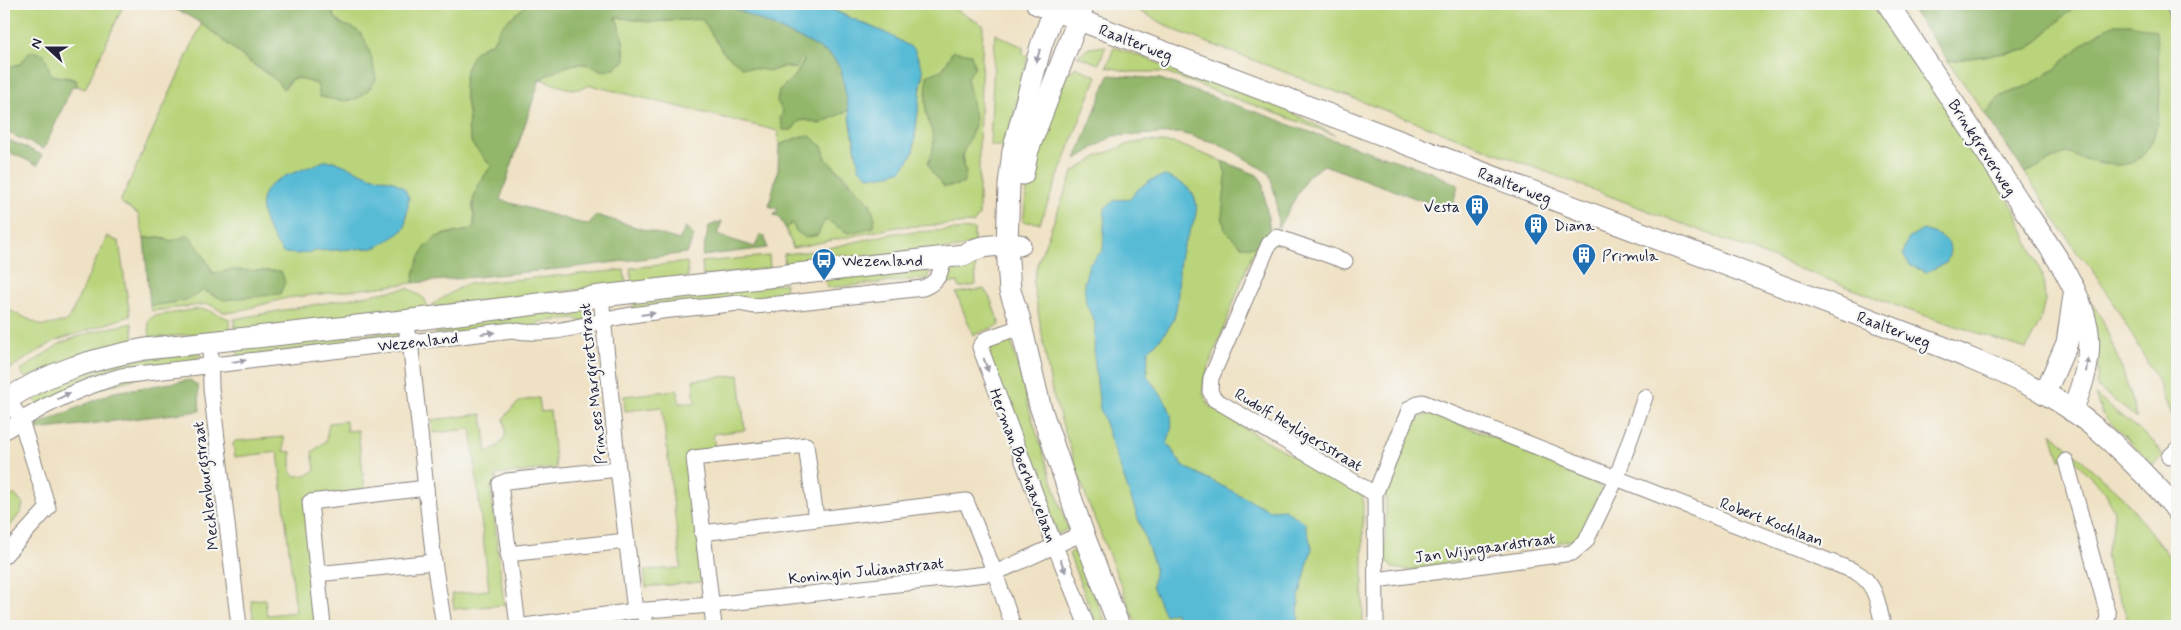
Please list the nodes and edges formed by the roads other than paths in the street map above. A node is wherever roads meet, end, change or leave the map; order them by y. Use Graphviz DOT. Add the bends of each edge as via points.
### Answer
graph roads {
  1 [pos="1888,4"];
  2 [pos="2174,4"];
  3 [pos="1049,6"];
  4 [pos="1081,12"];
  5 [pos="2177,16"];
  6 [pos="1014,252"];
  7 [pos="954,256"];
  8 [pos="1345,261"];
  9 [pos="2074,292"];
  10 [pos="601,296"];
  11 [pos="403,321"];
  12 [pos="603,322"];
  13 [pos="1020,322"];
  14 [pos="210,341"];
  15 [pos="410,341"];
  16 [pos="210,365"];
  17 [pos="2045,393"];
  18 [pos="1646,397"];
  19 [pos="6,400"];
  20 [pos="2072,411"];
  21 [pos="21,420"];
  22 [pos="4,432"];
  23 [pos="2066,461"];
  24 [pos="618,469"];
  25 [pos="1616,479"];
  26 [pos="426,488"];
  27 [pos="1375,494"];
  28 [pos="2177,511"];
  29 [pos="816,518"];
  30 [pos="702,533"];
  31 [pos="1083,533"];
  32 [pos="626,541"];
  33 [pos="1055,546"];
  34 [pos="508,554"];
  35 [pos="4,556"];
  36 [pos="434,562"];
  37 [pos="995,573"];
  38 [pos="317,574"];
  39 [pos="1376,580"];
  40 [pos="711,604"];
  41 [pos="639,611"];
  42 [pos="239,626"];
  43 [pos="323,626"];
  44 [pos="444,626"];
  45 [pos="518,626"];
  46 [pos="524,626"];
  47 [pos="646,626"];
  48 [pos="714,626"];
  49 [pos="1013,626"];
  50 [pos="1087,626"];
  51 [pos="1120,626"];
  52 [pos="1376,626"];
  53 [pos="1883,626"];
  54 [pos="2106,626"];
  1 -- 9 [label="street, Brinkgreverweg" via="2058,258"];
  2 -- 5 [label="street"];
  3 -- 4 [label="street, Raalterweg"];
  3 -- 6 [label="street, Herman Boerhaavelaan, one-way" via="1013,151 1009,184"];
  4 -- 6 [label="street, Herman Boerhaavelaan" via="1028,150"];
  4 -- 17 [label="street, Raalterweg" via="1943,347"];
  6 -- 7 [label="street, Wezenland" via="981,260"];
  6 -- 13 [label="street, Herman Boerhaavelaan"];
  7 -- 10 [label="street, Wezenland"];
  12 -- 7 [label="street, Wezenland, one-way" via="738,303 754,306 923,288 933,284"];
  8 -- 27 [label="street, Rudolf Heyligersstraat" via="1277,237 1269,244 1211,378 1210,391 1214,399"];
  9 -- 17 [label="street" via="2067,342"];
  20 -- 9 [label="street, Brinkgreverweg, one-way" via="2084,383 2089,341 2084,313"];
  10 -- 11 [label="street, Wezenland"];
  10 -- 12 [label="street, Prinses Margrietstraat"];
  11 -- 14 [label="street, Wezenland"];
  11 -- 15 [label="street"];
  15 -- 12 [label="street, Wezenland, one-way" via="512,330 527,333"];
  12 -- 24 [label="street, Prinses Margrietstraat"];
  13 -- 31 [label="street, Herman Boerhaavelaan" via="1040,406"];
  13 -- 33 [label="street, Herman Boerhaavelaan, one-way" via="986,339 980,346"];
  14 -- 16 [label="street, Mecklenburgstraat"];
  14 -- 19 [label="street, Wezenland" via="105,357 65,369"];
  16 -- 15 [label="street, Wezenland, one-way"];
  15 -- 26 [label="street"];
  21 -- 16 [label="street, Wezenland, one-way" via="72,392 96,383 130,374"];
  16 -- 42 [label="street, Mecklenburgstraat"];
  17 -- 20 [label="street, Raalterweg"];
  18 -- 25 [label="street"];
  19 -- 21 [label="street"];
  20 -- 28 [label="street" via="2119,448"];
  21 -- 22 [label="street, Wezenland"];
  21 -- 35 [label="street" via="48,508"];
  23 -- 54 [label="street" via="2108,615"];
  24 -- 32 [label="street, Prinses Margrietstraat"];
  24 -- 34 [label="street, Prinses Margrietstraat" via="500,484"];
  25 -- 27 [label="street, Robert Kochlaan" via="1422,402 1410,408"];
  25 -- 39 [label="street, Jan Wijngaardstraat" via="1586,541 1572,552"];
  25 -- 53 [label="street, Robert Kochlaan" via="1864,576 1875,591"];
  26 -- 36 [label="street"];
  26 -- 38 [label="street" via="310,502"];
  27 -- 39 [label="street"];
  29 -- 30 [label="street"];
  29 -- 30 [label="street" via="806,445 694,458"];
  29 -- 37 [label="street" via="966,501"];
  30 -- 40 [label="street"];
  31 -- 33 [label="street, Koningin Julianastraat"];
  31 -- 51 [label="street, Herman Boerhaavelaan"];
  32 -- 34 [label="street"];
  32 -- 41 [label="street, Prinses Margrietstraat"];
  33 -- 37 [label="street, Koningin Julianastraat"];
  33 -- 50 [label="street, Herman Boerhaavelaan, one-way"];
  34 -- 45 [label="street, Prinses Margrietstraat"];
  36 -- 38 [label="street"];
  36 -- 44 [label="street"];
  37 -- 40 [label="street, Koningin Julianastraat"];
  37 -- 49 [label="street"];
  38 -- 43 [label="street"];
  39 -- 52 [label="street"];
  40 -- 41 [label="street, Koningin Julianastraat"];
  40 -- 48 [label="street"];
  41 -- 46 [label="street, Koningin Julianastraat"];
  41 -- 47 [label="street"];
}
